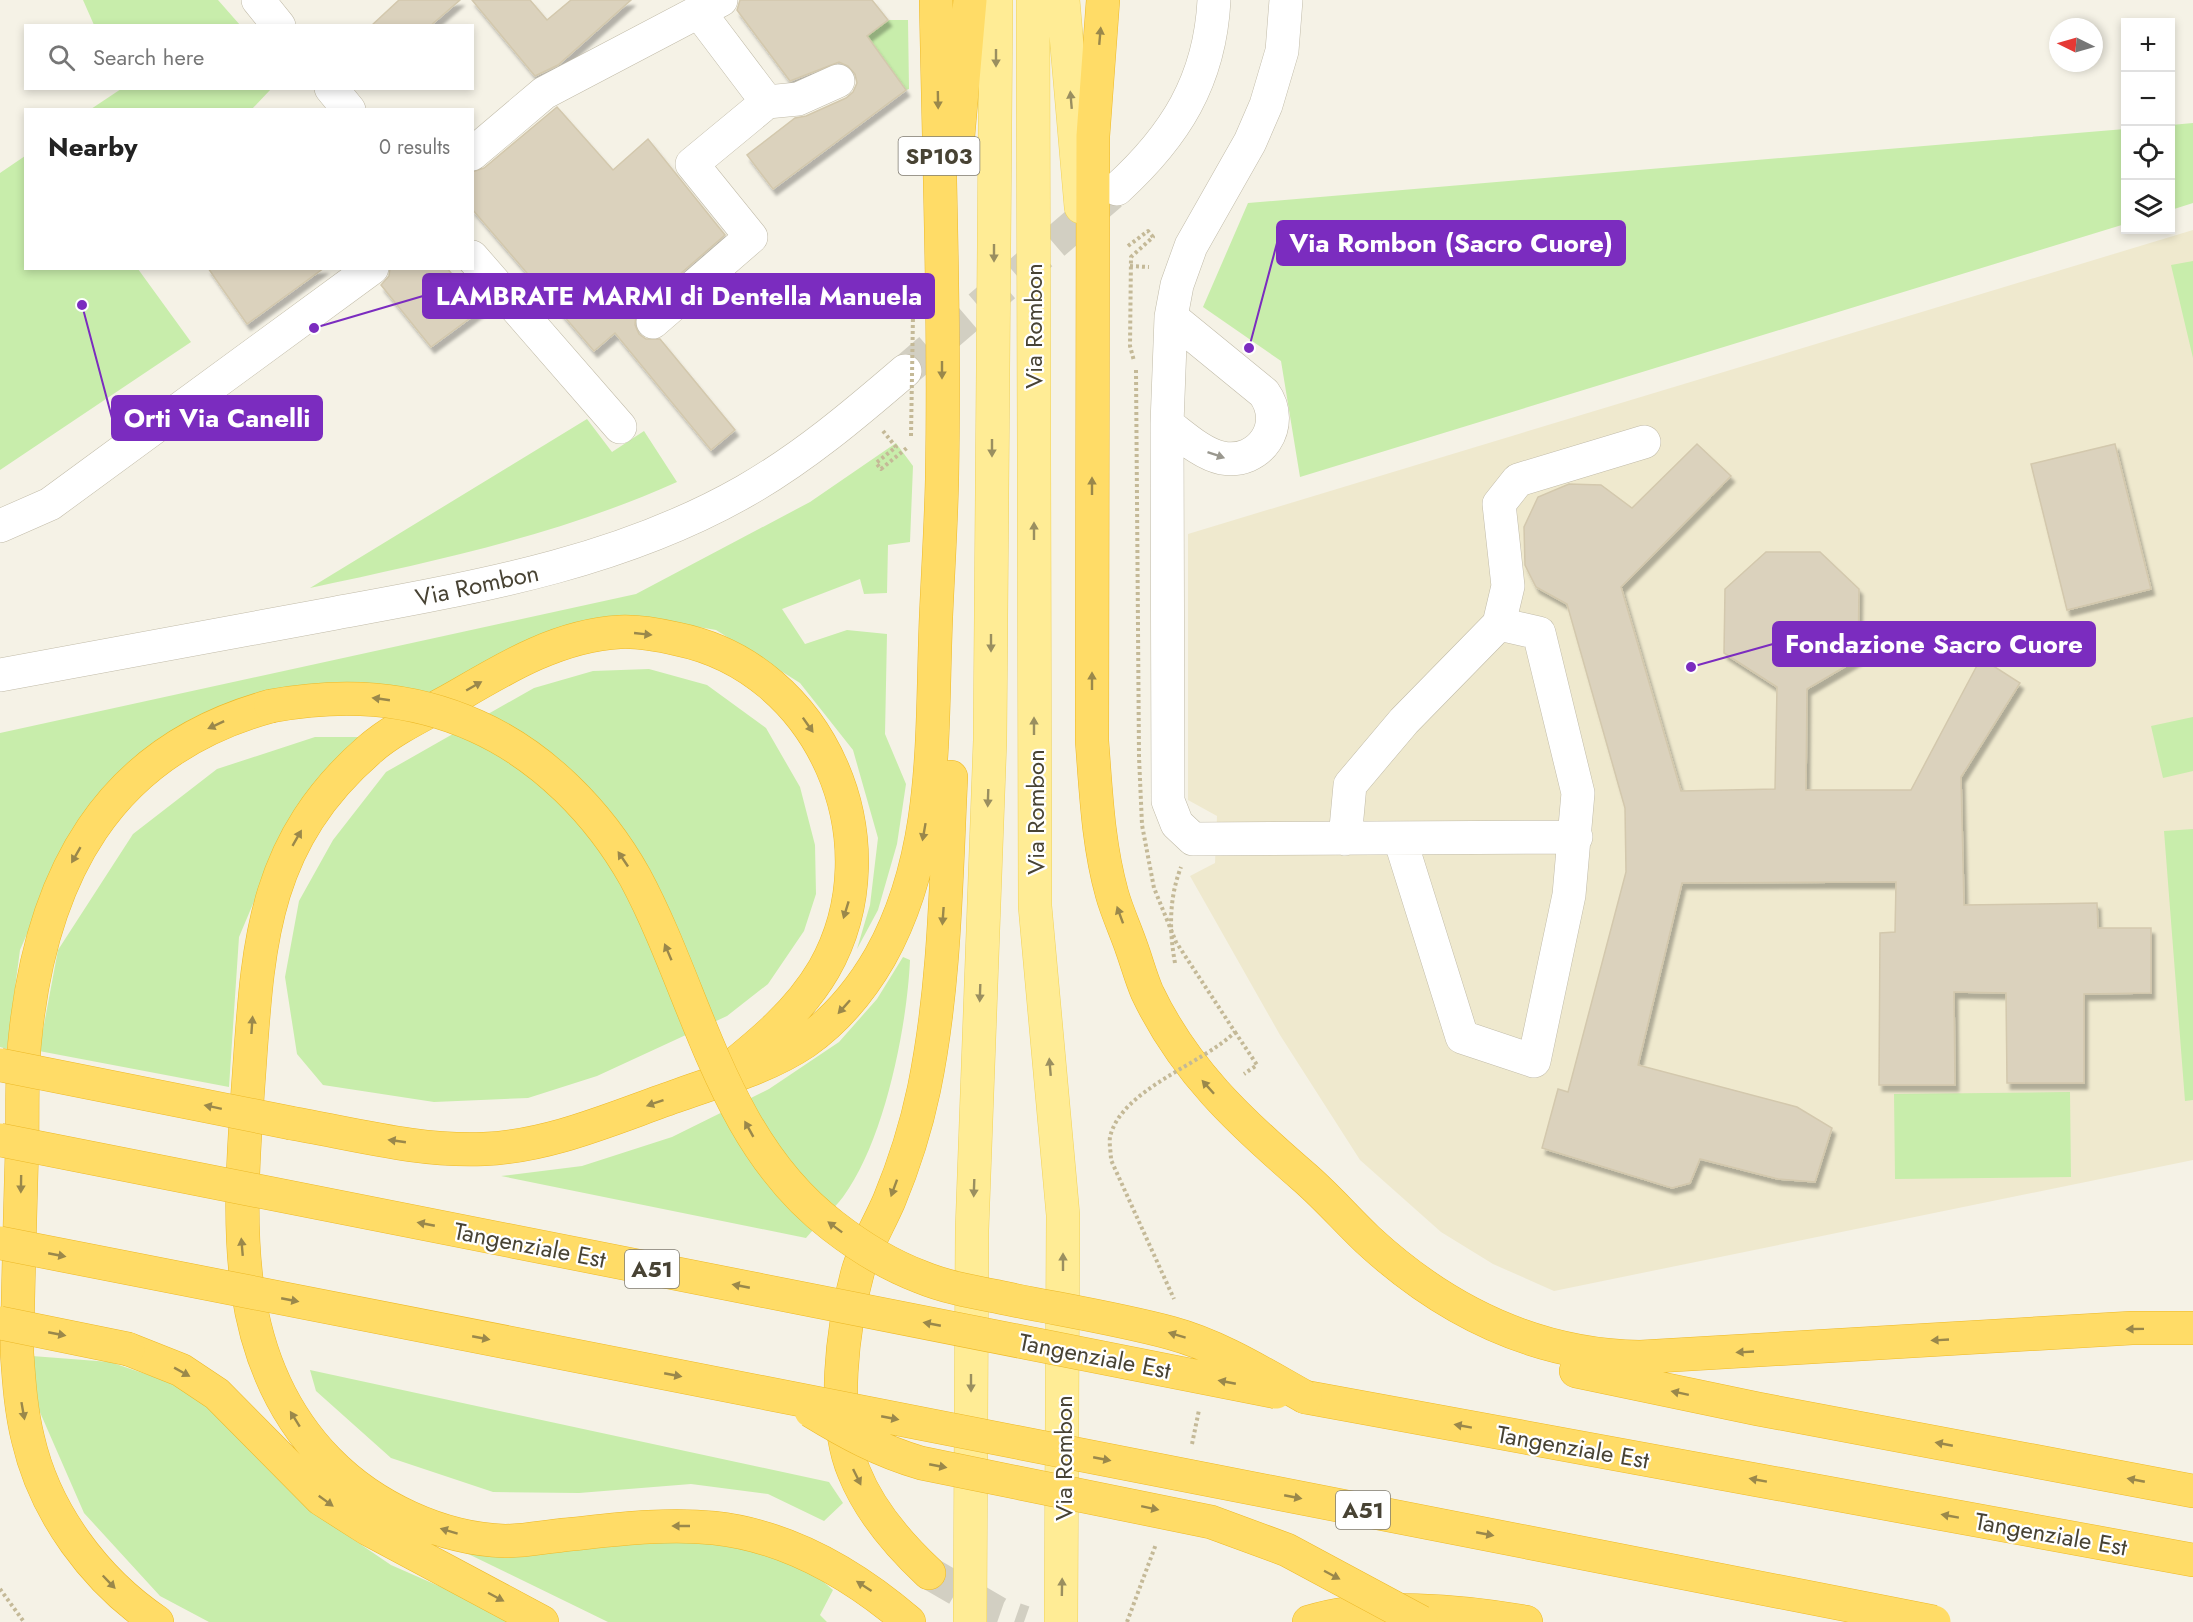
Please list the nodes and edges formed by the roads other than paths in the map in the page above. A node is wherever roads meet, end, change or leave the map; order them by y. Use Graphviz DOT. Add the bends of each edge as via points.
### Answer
graph roads {
  1 [pos="258,0"];
  2 [pos="936,0"];
  3 [pos="970,0"];
  4 [pos="996,0"];
  5 [pos="1033,0"];
  6 [pos="1063,0"];
  7 [pos="1103,0"];
  8 [pos="1214,0"];
  9 [pos="1286,0"];
  10 [pos="710,6"];
  11 [pos="277,24"];
  12 [pos="838,81"];
  13 [pos="333,90"];
  14 [pos="767,102"];
  15 [pos="347,108"];
  16 [pos="474,151"];
  17 [pos="1117,189"];
  18 [pos="474,259"];
  19 [pos="369,270"];
  20 [pos="1092,304"];
  21 [pos="928,313"];
  22 [pos="1171,317"];
  23 [pos="652,322"];
  24 [pos="905,370"];
  25 [pos="1167,424"];
  26 [pos="620,427"];
  27 [pos="1644,442"];
  28 [pos="942,480"];
  29 [pos="0,526"];
  30 [pos="1499,624"];
  31 [pos="0,675"];
  32 [pos="1576,837"];
  33 [pos="1345,839"];
  34 [pos="1400,839"];
  35 [pos="0,1065"];
  36 [pos="710,1084"];
  37 [pos="1249,1129"];
  38 [pos="0,1140"];
  39 [pos="0,1243"];
  40 [pos="0,1323"];
  41 [pos="2193,1328"];
  42 [pos="1305,1397"];
  43 [pos="791,1399"];
  44 [pos="2193,1491"];
  45 [pos="2193,1560"];
  46 [pos="929,1573"];
  47 [pos="157,1622"];
  48 [pos="542,1622"];
  49 [pos="909,1622"];
  50 [pos="970,1622"];
  51 [pos="1061,1622"];
  52 [pos="1309,1622"];
  53 [pos="1420,1622"];
  54 [pos="1526,1622"];
  55 [pos="1934,1622"];
  1 -- 11 [label="street"];
  2 -- 21 [label="highway, SP103, one-way"];
  3 -- 21 [label="highway"];
  4 -- 50 [label="main road, Via Rombon, one-way" via="990,740 972,1230"];
  51 -- 5 [label="main road, Via Rombon, one-way" via="1063,1215 1035,906"];
  20 -- 6 [label="main road, one-way"];
  20 -- 7 [label="highway, one-way" via="1093,136"];
  8 -- 17 [label="street" via="1208,46 1192,94 1163,142"];
  9 -- 22 [label="street" via="1282,51 1266,105 1250,142 1191,246"];
  10 -- 14 [label="street"];
  10 -- 16 [label="street" via="544,93"];
  12 -- 14 [label="street" via="798,99"];
  13 -- 15 [label="street"];
  14 -- 23 [label="street" via="692,164 751,237"];
  18 -- 26 [label="street"];
  19 -- 29 [label="street" via="50,504"];
  37 -- 20 [label="highway, one-way" via="1203,1081 1146,990 1112,894 1099,826 1092,741"];
  21 -- 28 [label="highway, one-way"];
  22 -- 25 [label="street"];
  25 -- 22 [label="street, one-way" via="1212,455 1234,459 1253,454 1265,444 1273,419 1264,393"];
  24 -- 31 [label="street, Via Rombon" via="847,420 747,490 611,552 537,573 409,599"];
  25 -- 33 [label="street" via="1168,801 1177,824 1204,840"];
  27 -- 30 [label="street" via="1518,480 1499,504 1508,586"];
  28 -- 36 [label="highway, one-way" via="931,778 921,848 899,920 857,993 830,1023 780,1057"];
  28 -- 46 [label="highway, one-way" via="953,630 952,736 936,1010 913,1133 859,1270 845,1326 840,1375 853,1471 886,1527"];
  30 -- 32 [label="street" via="1539,633 1578,793"];
  30 -- 33 [label="street" via="1404,721 1350,785"];
  32 -- 34 [label="street"];
  32 -- 34 [label="street" via="1569,896 1534,1061 1462,1037"];
  33 -- 34 [label="street"];
  36 -- 35 [label="highway, one-way, bridge" via="566,1135 506,1148 455,1149 291,1123"];
  49 -- 36 [label="highway, one-way" via="879,1595 789,1545 720,1528 652,1527 506,1541 465,1536 426,1524 393,1509 330,1463 302,1430 267,1365 247,1298 242,1238 242,1180 261,937 273,889 310,815 374,745 508,666 548,649 621,631 695,643 724,653 752,669 791,704 819,741 846,801 852,833 849,901 826,965 810,990 787,1018"];
  41 -- 37 [label="highway, one-way" via="2132,1328 1640,1357 1581,1353 1510,1334 1425,1287"];
  44 -- 37 [label="highway, one-way" via="1758,1409 1534,1360 1458,1332 1390,1286 1287,1185"];
  42 -- 38 [label="highway, Tangenziale Est / A51, one-way, bridge"];
  39 -- 43 [label="highway, A51, one-way, bridge"];
  40 -- 48 [label="highway, one-way, bridge" via="128,1349 181,1370 217,1394 321,1499 368,1529"];
  45 -- 42 [label="highway, Tangenziale Est / A51, one-way"];
  42 -- 47 [label="highway, one-way, bridge" via="1232,1357 1180,1336 952,1287 922,1278 859,1245 807,1203 754,1138 730,1096 634,877 581,802 555,777 499,736 407,703 338,697 271,706 219,723 192,737 161,757 108,806 68,868 50,910 38,951 27,1020 17,1353 28,1441 58,1518 116,1589"];
  43 -- 53 [label="highway, one-way, bridge" via="861,1441 921,1463 1157,1509 1248,1535 1287,1550"];
  43 -- 55 [label="highway, A51, one-way, bridge"];
  52 -- 54 [label="highway" via="1362,1612 1429,1611"];
}
